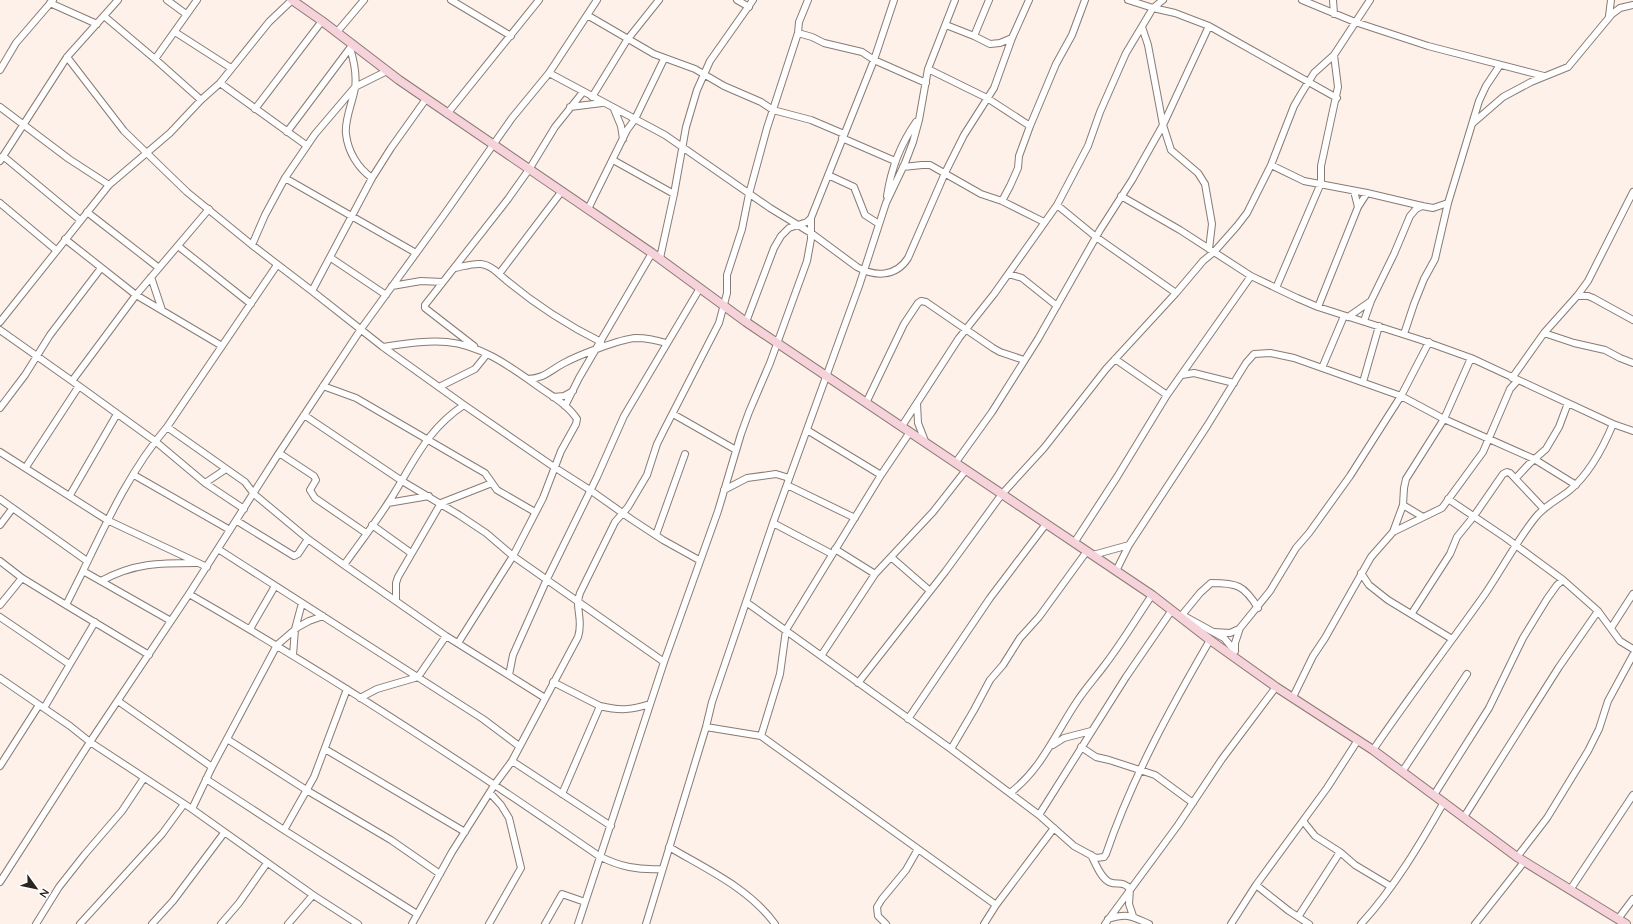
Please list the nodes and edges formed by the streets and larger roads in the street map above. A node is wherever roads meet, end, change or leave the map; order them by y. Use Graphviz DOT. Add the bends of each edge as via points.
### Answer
graph roads {
  1 [pos="118,0"];
  2 [pos="167,0"];
  3 [pos="197,0"];
  4 [pos="292,0"];
  5 [pos="364,0"];
  6 [pos="451,0"];
  7 [pos="539,0"];
  8 [pos="597,0"];
  9 [pos="660,0"];
  10 [pos="737,0"];
  11 [pos="754,0"];
  12 [pos="808,0"];
  13 [pos="894,0"];
  14 [pos="955,0"];
  15 [pos="988,0"];
  16 [pos="1029,0"];
  17 [pos="1085,0"];
  18 [pos="1128,0"];
  19 [pos="1163,0"];
  20 [pos="1302,0"];
  21 [pos="1333,0"];
  22 [pos="1370,0"];
  23 [pos="1611,0"];
  24 [pos="1626,0"];
  25 [pos="51,2"];
  26 [pos="1633,5"];
  27 [pos="748,7"];
  28 [pos="1153,8"];
  29 [pos="186,14"];
  30 [pos="1334,14"];
  31 [pos="587,15"];
  32 [pos="1360,15"];
  33 [pos="104,16"];
  34 [pos="1609,17"];
  35 [pos="322,21"];
  36 [pos="1355,22"];
  37 [pos="98,24"];
  38 [pos="946,25"];
  39 [pos="1363,25"];
  40 [pos="1209,26"];
  41 [pos="1142,27"];
  42 [pos="175,32"];
  43 [pos="337,32"];
  44 [pos="798,33"];
  45 [pos="511,36"];
  46 [pos="974,36"];
  47 [pos="1012,38"];
  48 [pos="627,40"];
  49 [pos="351,46"];
  50 [pos="1334,55"];
  51 [pos="67,58"];
  52 [pos="664,59"];
  53 [pos="155,60"];
  54 [pos="874,60"];
  55 [pos="1490,63"];
  56 [pos="1500,65"];
  57 [pos="231,68"];
  58 [pos="928,69"];
  59 [pos="0,70"];
  60 [pos="387,71"];
  61 [pos="1495,72"];
  62 [pos="549,73"];
  63 [pos="703,73"];
  64 [pos="1544,76"];
  65 [pos="1307,82"];
  66 [pos="220,83"];
  67 [pos="926,83"];
  68 [pos="355,87"];
  69 [pos="583,92"];
  70 [pos="592,97"];
  71 [pos="987,98"];
  72 [pos="1337,98"];
  73 [pos="426,99"];
  74 [pos="200,100"];
  75 [pos="603,103"];
  76 [pos="0,107"];
  77 [pos="570,108"];
  78 [pos="255,109"];
  79 [pos="614,109"];
  80 [pos="773,110"];
  81 [pos="447,114"];
  82 [pos="635,119"];
  83 [pos="919,120"];
  84 [pos="1473,123"];
  85 [pos="23,124"];
  86 [pos="1163,125"];
  87 [pos="1030,126"];
  88 [pos="287,132"];
  89 [pos="843,136"];
  90 [pos="623,138"];
  91 [pos="306,145"];
  92 [pos="493,145"];
  93 [pos="683,149"];
  94 [pos="146,152"];
  95 [pos="2,158"];
  96 [pos="613,160"];
  97 [pos="895,161"];
  98 [pos="1271,165"];
  99 [pos="903,167"];
  100 [pos="530,168"];
  101 [pos="945,173"];
  102 [pos="828,175"];
  103 [pos="285,178"];
  104 [pos="372,178"];
  105 [pos="1321,183"];
  106 [pos="109,185"];
  107 [pos="562,191"];
  108 [pos="1354,191"];
  109 [pos="1633,192"];
  110 [pos="1367,193"];
  111 [pos="674,194"];
  112 [pos="749,194"];
  113 [pos="1121,196"];
  114 [pos="1002,201"];
  115 [pos="886,202"];
  116 [pos="0,203"];
  117 [pos="1448,203"];
  118 [pos="1057,205"];
  119 [pos="1358,206"];
  120 [pos="1422,206"];
  121 [pos="209,209"];
  122 [pos="588,209"];
  123 [pos="87,212"];
  124 [pos="351,216"];
  125 [pos="811,218"];
  126 [pos="80,220"];
  127 [pos="1044,222"];
  128 [pos="879,224"];
  129 [pos="798,225"];
  130 [pos="811,233"];
  131 [pos="1096,237"];
  132 [pos="65,239"];
  133 [pos="252,245"];
  134 [pos="178,246"];
  135 [pos="56,250"];
  136 [pos="1211,250"];
  137 [pos="416,253"];
  138 [pos="652,253"];
  139 [pos="330,258"];
  140 [pos="660,258"];
  141 [pos="277,265"];
  142 [pos="101,268"];
  143 [pos="159,268"];
  144 [pos="455,268"];
  145 [pos="864,270"];
  146 [pos="499,274"];
  147 [pos="1009,274"];
  148 [pos="1251,276"];
  149 [pos="151,278"];
  150 [pos="443,282"];
  151 [pos="392,286"];
  152 [pos="700,288"];
  153 [pos="1276,288"];
  154 [pos="312,291"];
  155 [pos="1176,293"];
  156 [pos="136,295"];
  157 [pos="386,295"];
  158 [pos="1577,296"];
  159 [pos="1371,301"];
  160 [pos="251,304"];
  161 [pos="724,306"];
  162 [pos="1057,306"];
  163 [pos="1318,307"];
  164 [pos="162,310"];
  165 [pos="1346,316"];
  166 [pos="1633,320"];
  167 [pos="1364,321"];
  168 [pos="0,322"];
  169 [pos="746,322"];
  170 [pos="1380,326"];
  171 [pos="360,329"];
  172 [pos="967,329"];
  173 [pos="0,330"];
  174 [pos="1544,332"];
  175 [pos="1404,334"];
  176 [pos="601,342"];
  177 [pos="1429,342"];
  178 [pos="666,343"];
  179 [pos="778,343"];
  180 [pos="222,346"];
  181 [pos="383,347"];
  182 [pos="476,348"];
  183 [pos="596,350"];
  184 [pos="487,354"];
  185 [pos="36,357"];
  186 [pos="1470,358"];
  187 [pos="1115,359"];
  188 [pos="1024,360"];
  189 [pos="1633,363"];
  190 [pos="1322,368"];
  191 [pos="1182,375"];
  192 [pos="827,377"];
  193 [pos="528,379"];
  194 [pos="1515,379"];
  195 [pos="72,382"];
  196 [pos="1363,382"];
  197 [pos="1234,383"];
  198 [pos="79,386"];
  199 [pos="323,386"];
  200 [pos="439,387"];
  201 [pos="574,390"];
  202 [pos="1167,395"];
  203 [pos="1401,396"];
  204 [pos="554,397"];
  205 [pos="866,403"];
  206 [pos="917,403"];
  207 [pos="1568,403"];
  208 [pos="464,405"];
  209 [pos="565,406"];
  210 [pos="0,408"];
  211 [pos="117,414"];
  212 [pos="672,414"];
  213 [pos="304,415"];
  214 [pos="1444,419"];
  215 [pos="1613,424"];
  216 [pos="902,426"];
  217 [pos="167,427"];
  218 [pos="807,430"];
  219 [pos="1633,431"];
  220 [pos="910,432"];
  221 [pos="1489,438"];
  222 [pos="426,439"];
  223 [pos="155,441"];
  224 [pos="925,441"];
  225 [pos="736,450"];
  226 [pos="0,452"];
  227 [pos="279,454"];
  228 [pos="685,454"];
  229 [pos="1534,459"];
  230 [pos="956,462"];
  231 [pos="26,467"];
  232 [pos="554,467"];
  233 [pos="226,469"];
  234 [pos="966,470"];
  235 [pos="134,475"];
  236 [pos="881,475"];
  237 [pos="1516,478"];
  238 [pos="402,481"];
  239 [pos="788,481"];
  240 [pos="205,482"];
  241 [pos="492,483"];
  242 [pos="1576,484"];
  243 [pos="590,490"];
  244 [pos="724,490"];
  245 [pos="254,494"];
  246 [pos="1002,494"];
  247 [pos="70,495"];
  248 [pos="429,496"];
  249 [pos="0,499"];
  250 [pos="1448,500"];
  251 [pos="388,503"];
  252 [pos="441,503"];
  253 [pos="1403,505"];
  254 [pos="1543,508"];
  255 [pos="12,509"];
  256 [pos="244,509"];
  257 [pos="535,512"];
  258 [pos="624,514"];
  259 [pos="1474,516"];
  260 [pos="1423,517"];
  261 [pos="855,518"];
  262 [pos="107,520"];
  263 [pos="236,520"];
  264 [pos="773,523"];
  265 [pos="1046,524"];
  266 [pos="0,525"];
  267 [pos="372,525"];
  268 [pos="230,530"];
  269 [pos="1393,532"];
  270 [pos="366,533"];
  271 [pos="656,535"];
  272 [pos="308,539"];
  273 [pos="1074,543"];
  274 [pos="1515,544"];
  275 [pos="1129,545"];
  276 [pos="218,549"];
  277 [pos="834,552"];
  278 [pos="411,553"];
  279 [pos="1090,553"];
  280 [pos="513,556"];
  281 [pos="891,556"];
  282 [pos="700,560"];
  283 [pos="0,561"];
  284 [pos="87,561"];
  285 [pos="199,563"];
  286 [pos="344,565"];
  287 [pos="207,567"];
  288 [pos="83,571"];
  289 [pos="1116,571"];
  290 [pos="1361,573"];
  291 [pos="875,574"];
  292 [pos="22,578"];
  293 [pos="547,579"];
  294 [pos="1563,580"];
  295 [pos="101,581"];
  296 [pos="1355,583"];
  297 [pos="1369,584"];
  298 [pos="275,586"];
  299 [pos="930,591"];
  300 [pos="189,594"];
  301 [pos="1633,594"];
  302 [pos="1152,595"];
  303 [pos="396,600"];
  304 [pos="577,601"];
  305 [pos="746,602"];
  306 [pos="302,603"];
  307 [pos="66,605"];
  308 [pos="0,606"];
  309 [pos="1258,608"];
  310 [pos="1598,611"];
  311 [pos="1176,613"];
  312 [pos="1412,613"];
  313 [pos="322,616"];
  314 [pos="0,617"];
  315 [pos="172,621"];
  316 [pos="95,622"];
  317 [pos="1240,628"];
  318 [pos="1611,628"];
  319 [pos="250,629"];
  320 [pos="295,630"];
  321 [pos="786,630"];
  322 [pos="1214,632"];
  323 [pos="446,636"];
  324 [pos="1452,639"];
  325 [pos="1210,640"];
  326 [pos="458,643"];
  327 [pos="277,645"];
  328 [pos="1633,649"];
  329 [pos="1235,651"];
  330 [pos="149,655"];
  331 [pos="1633,655"];
  332 [pos="293,656"];
  333 [pos="821,656"];
  334 [pos="664,662"];
  335 [pos="69,664"];
  336 [pos="1244,664"];
  337 [pos="1467,674"];
  338 [pos="508,675"];
  339 [pos="418,677"];
  340 [pos="0,678"];
  341 [pos="554,682"];
  342 [pos="858,683"];
  343 [pos="1276,687"];
  344 [pos="347,689"];
  345 [pos="1292,697"];
  346 [pos="360,698"];
  347 [pos="545,698"];
  348 [pos="118,701"];
  349 [pos="650,704"];
  350 [pos="42,706"];
  351 [pos="600,706"];
  352 [pos="908,719"];
  353 [pos="706,727"];
  354 [pos="1091,731"];
  355 [pos="762,736"];
  356 [pos="228,739"];
  357 [pos="1358,740"];
  358 [pos="90,742"];
  359 [pos="520,746"];
  360 [pos="1051,746"];
  361 [pos="1081,747"];
  362 [pos="325,749"];
  363 [pos="951,749"];
  364 [pos="1373,750"];
  365 [pos="512,761"];
  366 [pos="0,766"];
  367 [pos="212,767"];
  368 [pos="1140,770"];
  369 [pos="1402,772"];
  370 [pos="144,778"];
  371 [pos="206,779"];
  372 [pos="495,784"];
  373 [pos="308,791"];
  374 [pos="490,793"];
  375 [pos="1010,793"];
  376 [pos="562,794"];
  377 [pos="1434,795"];
  378 [pos="1633,796"];
  379 [pos="1444,802"];
  380 [pos="1193,803"];
  381 [pos="184,804"];
  382 [pos="192,809"];
  383 [pos="1039,815"];
  384 [pos="1464,817"];
  385 [pos="1303,821"];
  386 [pos="611,826"];
  387 [pos="1054,828"];
  388 [pos="284,830"];
  389 [pos="465,832"];
  390 [pos="224,833"];
  391 [pos="669,847"];
  392 [pos="918,849"];
  393 [pos="1340,852"];
  394 [pos="1090,855"];
  395 [pos="599,856"];
  396 [pos="1517,857"];
  397 [pos="1524,862"];
  398 [pos="267,863"];
  399 [pos="661,869"];
  400 [pos="440,874"];
  401 [pos="0,882"];
  402 [pos="1256,885"];
  403 [pos="1390,886"];
  404 [pos="1130,889"];
  405 [pos="1570,890"];
  406 [pos="313,895"];
  407 [pos="1633,899"];
  408 [pos="585,902"];
  409 [pos="996,905"];
  410 [pos="417,914"];
  411 [pos="1133,916"];
  412 [pos="1298,917"];
  413 [pos="1618,919"];
  414 [pos="1107,922"];
  415 [pos="354,923"];
  416 [pos="36,924"];
  417 [pos="80,924"];
  418 [pos="152,924"];
  419 [pos="220,924"];
  420 [pos="288,924"];
  421 [pos="412,924"];
  422 [pos="489,924"];
  423 [pos="545,924"];
  424 [pos="578,924"];
  425 [pos="646,924"];
  426 [pos="775,924"];
  427 [pos="886,924"];
  428 [pos="984,924"];
  429 [pos="1149,924"];
  430 [pos="1231,924"];
  431 [pos="1309,924"];
  432 [pos="1361,924"];
  433 [pos="1475,924"];
  434 [pos="1626,924"];
  1 -- 33 [label="street"];
  2 -- 29 [label="street"];
  3 -- 29 [label="street"];
  4 -- 35 [label="street"];
  4 -- 57 [label="street" via="269,22"];
  5 -- 43 [label="street"];
  6 -- 45 [label="street"];
  7 -- 45 [label="street"];
  8 -- 31 [label="street"];
  9 -- 48 [label="street"];
  10 -- 27 [label="street"];
  11 -- 27 [label="street"];
  12 -- 44 [label="street" via="799,22"];
  13 -- 54 [label="street"];
  14 -- 38 [label="street"];
  15 -- 46 [label="street"];
  16 -- 47 [label="street"];
  17 -- 87 [label="street" via="1072,35 1056,64"];
  18 -- 28 [label="street"];
  19 -- 28 [label="street"];
  20 -- 30 [label="street"];
  21 -- 30 [label="street"];
  22 -- 32 [label="street"];
  23 -- 34 [label="street"];
  24 -- 26 [label="street"];
  25 -- 37 [label="street"];
  25 -- 59 [label="street" via="16,43"];
  26 -- 34 [label="street" via="1620,8"];
  27 -- 63 [label="street"];
  28 -- 40 [label="street"];
  28 -- 41 [label="street"];
  29 -- 42 [label="street"];
  30 -- 36 [label="street"];
  31 -- 48 [label="street"];
  31 -- 62 [label="street"];
  32 -- 36 [label="street"];
  32 -- 39 [label="street"];
  33 -- 37 [label="street"];
  33 -- 53 [label="street"];
  34 -- 64 [label="street" via="1574,63 1561,71"];
  35 -- 43 [label="street"];
  35 -- 78 [label="street"];
  36 -- 39 [label="street"];
  36 -- 50 [label="street"];
  37 -- 51 [label="street"];
  38 -- 46 [label="street"];
  38 -- 58 [label="street"];
  39 -- 55 [label="street"];
  40 -- 65 [label="street"];
  40 -- 86 [label="street"];
  41 -- 86 [label="street" via="1148,45"];
  41 -- 118 [label="street" via="1100,112 1082,160"];
  42 -- 53 [label="street"];
  42 -- 57 [label="street"];
  43 -- 49 [label="street"];
  44 -- 54 [label="street" via="824,43 862,52"];
  44 -- 80 [label="street"];
  45 -- 81 [label="street"];
  46 -- 47 [label="street" via="990,44"];
  47 -- 71 [label="street" via="996,84"];
  48 -- 52 [label="street"];
  48 -- 70 [label="street"];
  49 -- 60 [label="street"];
  49 -- 68 [label="street"];
  49 -- 88 [label="street"];
  50 -- 65 [label="street"];
  50 -- 72 [label="street"];
  51 -- 85 [label="street"];
  51 -- 94 [label="street" via="124,131"];
  52 -- 63 [label="street"];
  52 -- 82 [label="street"];
  53 -- 74 [label="street"];
  54 -- 67 [label="street"];
  54 -- 89 [label="street"];
  55 -- 56 [label="street"];
  55 -- 61 [label="street"];
  56 -- 61 [label="street"];
  56 -- 64 [label="street"];
  57 -- 66 [label="street"];
  58 -- 67 [label="street"];
  58 -- 71 [label="street"];
  60 -- 68 [label="street"];
  60 -- 73 [label="street"];
  61 -- 84 [label="street" via="1480,101"];
  62 -- 69 [label="street"];
  62 -- 92 [label="street"];
  63 -- 80 [label="street"];
  63 -- 93 [label="street" via="690,112"];
  64 -- 84 [label="street" via="1504,97"];
  65 -- 72 [label="street"];
  65 -- 98 [label="street" via="1294,106"];
  66 -- 74 [label="street"];
  66 -- 78 [label="street"];
  67 -- 83 [label="street"];
  68 -- 91 [label="street"];
  68 -- 104 [label="street" via="346,134 357,164"];
  69 -- 70 [label="street"];
  69 -- 77 [label="street"];
  70 -- 75 [label="street"];
  71 -- 87 [label="street"];
  71 -- 101 [label="street"];
  72 -- 105 [label="street" via="1321,166"];
  73 -- 81 [label="street"];
  73 -- 104 [label="street"];
  74 -- 94 [label="street" via="170,133"];
  75 -- 77 [label="street"];
  75 -- 79 [label="street"];
  76 -- 85 [label="street"];
  77 -- 100 [label="street"];
  78 -- 88 [label="street"];
  79 -- 82 [label="street"];
  79 -- 90 [label="street"];
  80 -- 89 [label="street" via="811,120"];
  80 -- 112 [label="street"];
  81 -- 92 [label="street"];
  82 -- 90 [label="street"];
  82 -- 93 [label="street" via="665,135"];
  83 -- 97 [label="street" via="908,134"];
  83 -- 99 [label="street"];
  84 -- 117 [label="street"];
  85 -- 95 [label="street"];
  85 -- 106 [label="street"];
  86 -- 113 [label="street"];
  86 -- 136 [label="street" via="1171,150 1198,174 1205,184 1212,224"];
  87 -- 114 [label="street" via="1018,168"];
  88 -- 91 [label="street"];
  89 -- 97 [label="street"];
  89 -- 102 [label="street"];
  90 -- 96 [label="street"];
  91 -- 103 [label="street"];
  92 -- 100 [label="street"];
  92 -- 137 [label="street"];
  93 -- 111 [label="street"];
  93 -- 112 [label="street"];
  94 -- 106 [label="street"];
  94 -- 121 [label="street" via="178,184"];
  95 -- 126 [label="street"];
  96 -- 111 [label="street"];
  96 -- 122 [label="street"];
  97 -- 115 [label="street"];
  98 -- 105 [label="street" via="1297,178"];
  98 -- 136 [label="street" via="1247,213 1229,236"];
  99 -- 101 [label="street" via="930,165"];
  99 -- 115 [label="street"];
  100 -- 107 [label="street"];
  100 -- 144 [label="street"];
  101 -- 114 [label="street" via="981,194"];
  101 -- 145 [label="street" via="904,265 899,270 885,274"];
  102 -- 125 [label="street"];
  102 -- 128 [label="street" via="854,187 865,215"];
  103 -- 124 [label="street"];
  103 -- 133 [label="street"];
  104 -- 124 [label="street"];
  105 -- 108 [label="street"];
  105 -- 153 [label="street"];
  106 -- 123 [label="street"];
  107 -- 122 [label="street"];
  107 -- 146 [label="street"];
  108 -- 110 [label="street"];
  108 -- 119 [label="street"];
  109 -- 158 [label="street" via="1588,281"];
  110 -- 119 [label="street"];
  110 -- 120 [label="street"];
  111 -- 140 [label="street"];
  112 -- 129 [label="street"];
  112 -- 161 [label="street" via="742,229 728,275"];
  113 -- 131 [label="street"];
  113 -- 136 [label="street"];
  114 -- 127 [label="street"];
  115 -- 128 [label="street"];
  116 -- 135 [label="street"];
  117 -- 120 [label="street" via="1434,208"];
  117 -- 175 [label="street" via="1435,259 1424,279"];
  118 -- 127 [label="street"];
  118 -- 131 [label="street"];
  119 -- 163 [label="street"];
  120 -- 159 [label="street" via="1410,216"];
  121 -- 133 [label="street"];
  121 -- 134 [label="street"];
  122 -- 138 [label="street"];
  123 -- 126 [label="street"];
  123 -- 143 [label="street"];
  124 -- 137 [label="street"];
  124 -- 139 [label="street"];
  125 -- 129 [label="street"];
  125 -- 130 [label="street"];
  126 -- 132 [label="street"];
  127 -- 147 [label="street"];
  128 -- 145 [label="street"];
  129 -- 130 [label="street"];
  129 -- 169 [label="street" via="785,231 774,248"];
  130 -- 145 [label="street"];
  130 -- 179 [label="street" via="807,261"];
  131 -- 155 [label="street"];
  131 -- 162 [label="street"];
  132 -- 135 [label="street"];
  132 -- 142 [label="street"];
  133 -- 141 [label="street"];
  134 -- 143 [label="street"];
  134 -- 160 [label="street"];
  135 -- 168 [label="street"];
  136 -- 148 [label="street"];
  136 -- 155 [label="street"];
  137 -- 151 [label="street"];
  138 -- 140 [label="street"];
  138 -- 176 [label="street"];
  139 -- 154 [label="street"];
  139 -- 157 [label="street"];
  140 -- 152 [label="street"];
  141 -- 154 [label="street"];
  141 -- 160 [label="street"];
  142 -- 156 [label="street"];
  142 -- 185 [label="street" via="50,334"];
  143 -- 149 [label="street"];
  144 -- 146 [label="street" via="485,264"];
  144 -- 150 [label="street"];
  145 -- 192 [label="street"];
  146 -- 176 [label="street" via="523,294"];
  147 -- 162 [label="street" via="1022,278"];
  147 -- 172 [label="street"];
  148 -- 153 [label="street"];
  148 -- 191 [label="street"];
  149 -- 156 [label="street"];
  149 -- 164 [label="street"];
  150 -- 151 [label="street" via="421,281"];
  150 -- 182 [label="street" via="425,308"];
  151 -- 157 [label="street"];
  152 -- 161 [label="street"];
  152 -- 178 [label="street"];
  153 -- 163 [label="street"];
  154 -- 171 [label="street"];
  155 -- 187 [label="street"];
  156 -- 164 [label="street"];
  156 -- 195 [label="street"];
  157 -- 171 [label="street"];
  158 -- 166 [label="street" via="1593,298"];
  158 -- 174 [label="street"];
  159 -- 165 [label="street"];
  159 -- 167 [label="street"];
  160 -- 180 [label="street"];
  161 -- 169 [label="street"];
  161 -- 212 [label="street" via="719,322"];
  162 -- 188 [label="street"];
  163 -- 165 [label="street"];
  164 -- 180 [label="street"];
  165 -- 167 [label="street"];
  165 -- 190 [label="street"];
  167 -- 170 [label="street"];
  169 -- 179 [label="street"];
  170 -- 175 [label="street"];
  170 -- 196 [label="street"];
  171 -- 181 [label="street"];
  171 -- 199 [label="street"];
  172 -- 188 [label="street" via="1000,352"];
  172 -- 205 [label="street" via="926,302 918,303 897,338"];
  172 -- 206 [label="street" via="947,355"];
  173 -- 185 [label="street"];
  174 -- 189 [label="street" via="1574,343 1605,350"];
  174 -- 194 [label="street"];
  175 -- 177 [label="street"];
  176 -- 183 [label="street"];
  177 -- 186 [label="street"];
  177 -- 203 [label="street"];
  178 -- 183 [label="street" via="648,338 634,338"];
  178 -- 243 [label="street" via="624,416"];
  179 -- 192 [label="street"];
  179 -- 225 [label="street"];
  180 -- 217 [label="street"];
  181 -- 182 [label="street" via="432,341"];
  181 -- 200 [label="street"];
  182 -- 184 [label="street"];
  183 -- 193 [label="street" via="551,369 539,378"];
  183 -- 201 [label="street"];
  184 -- 193 [label="street"];
  184 -- 200 [label="street" via="475,369"];
  185 -- 195 [label="street"];
  185 -- 210 [label="street"];
  186 -- 194 [label="street"];
  186 -- 214 [label="street"];
  187 -- 202 [label="street"];
  187 -- 246 [label="street" via="1044,448"];
  188 -- 230 [label="street" via="992,412"];
  190 -- 196 [label="street"];
  190 -- 197 [label="street" via="1270,353 1254,354"];
  191 -- 197 [label="street" via="1194,373"];
  191 -- 202 [label="street"];
  192 -- 205 [label="street"];
  192 -- 218 [label="street"];
  193 -- 204 [label="street"];
  194 -- 207 [label="street"];
  194 -- 221 [label="street"];
  195 -- 198 [label="street"];
  196 -- 203 [label="street"];
  197 -- 275 [label="street"];
  198 -- 211 [label="street"];
  198 -- 231 [label="street"];
  199 -- 213 [label="street"];
  199 -- 222 [label="street" via="356,398"];
  200 -- 208 [label="street"];
  201 -- 204 [label="street" via="564,396"];
  201 -- 209 [label="street"];
  202 -- 273 [label="street"];
  203 -- 214 [label="street"];
  203 -- 309 [label="street" via="1350,476 1296,548"];
  204 -- 209 [label="street"];
  205 -- 216 [label="street"];
  206 -- 216 [label="street"];
  206 -- 224 [label="street" via="918,422"];
  207 -- 215 [label="street"];
  207 -- 229 [label="street" via="1553,438 1546,449"];
  208 -- 222 [label="street" via="447,417"];
  208 -- 232 [label="street"];
  209 -- 232 [label="street" via="577,421"];
  211 -- 223 [label="street"];
  211 -- 247 [label="street"];
  212 -- 225 [label="street"];
  212 -- 258 [label="street" via="657,444 647,476"];
  213 -- 227 [label="street"];
  213 -- 238 [label="street"];
  214 -- 221 [label="street"];
  214 -- 253 [label="street" via="1406,479"];
  215 -- 219 [label="street"];
  215 -- 242 [label="street" via="1588,471"];
  216 -- 220 [label="street"];
  217 -- 223 [label="street"];
  217 -- 233 [label="street"];
  218 -- 236 [label="street"];
  218 -- 239 [label="street"];
  220 -- 224 [label="street"];
  220 -- 236 [label="street"];
  221 -- 229 [label="street"];
  221 -- 250 [label="street" via="1483,452"];
  222 -- 238 [label="street"];
  222 -- 241 [label="street" via="486,474"];
  223 -- 235 [label="street"];
  223 -- 240 [label="street"];
  224 -- 230 [label="street"];
  225 -- 244 [label="street"];
  226 -- 231 [label="street"];
  227 -- 245 [label="street"];
  227 -- 270 [label="street" via="314,476 316,480 310,490 315,498"];
  228 -- 271 [label="street"];
  229 -- 237 [label="street"];
  229 -- 242 [label="street"];
  230 -- 234 [label="street"];
  231 -- 247 [label="street"];
  232 -- 243 [label="street"];
  232 -- 257 [label="street" via="547,489"];
  233 -- 240 [label="street"];
  233 -- 245 [label="street" via="245,482"];
  234 -- 246 [label="street"];
  234 -- 281 [label="street" via="928,517"];
  235 -- 262 [label="street"];
  235 -- 268 [label="street"];
  236 -- 261 [label="street"];
  237 -- 254 [label="street"];
  237 -- 259 [label="street" via="1507,472 1503,474"];
  238 -- 248 [label="street"];
  238 -- 251 [label="street"];
  239 -- 244 [label="street" via="776,474 747,478"];
  239 -- 261 [label="street"];
  239 -- 264 [label="street"];
  240 -- 256 [label="street"];
  241 -- 252 [label="street"];
  241 -- 257 [label="street" via="498,490"];
  242 -- 254 [label="street"];
  243 -- 258 [label="street"];
  243 -- 293 [label="street"];
  244 -- 282 [label="street"];
  245 -- 256 [label="street"];
  245 -- 272 [label="street"];
  246 -- 265 [label="street"];
  246 -- 299 [label="street"];
  247 -- 262 [label="street"];
  248 -- 251 [label="street"];
  248 -- 252 [label="street"];
  249 -- 255 [label="street"];
  250 -- 259 [label="street"];
  250 -- 260 [label="street" via="1438,511"];
  251 -- 267 [label="street"];
  252 -- 278 [label="street"];
  252 -- 280 [label="street"];
  253 -- 260 [label="street"];
  253 -- 269 [label="street"];
  254 -- 274 [label="street"];
  255 -- 266 [label="street"];
  255 -- 284 [label="street"];
  256 -- 263 [label="street"];
  257 -- 280 [label="street"];
  258 -- 271 [label="street"];
  258 -- 304 [label="street" via="615,522"];
  259 -- 274 [label="street"];
  259 -- 312 [label="street" via="1457,537 1450,554"];
  260 -- 269 [label="street"];
  261 -- 277 [label="street"];
  262 -- 284 [label="street"];
  262 -- 285 [label="street"];
  263 -- 268 [label="street"];
  263 -- 272 [label="street" via="294,556"];
  264 -- 277 [label="street"];
  264 -- 305 [label="street"];
  265 -- 273 [label="street"];
  265 -- 352 [label="street" via="994,592"];
  267 -- 270 [label="street"];
  267 -- 278 [label="street"];
  268 -- 276 [label="street"];
  269 -- 290 [label="street"];
  270 -- 286 [label="street"];
  271 -- 282 [label="street"];
  272 -- 286 [label="street"];
  273 -- 279 [label="street"];
  274 -- 294 [label="street"];
  274 -- 324 [label="street" via="1485,593"];
  275 -- 279 [label="street"];
  275 -- 289 [label="street"];
  276 -- 287 [label="street"];
  276 -- 298 [label="street"];
  277 -- 291 [label="street"];
  277 -- 321 [label="street"];
  278 -- 303 [label="street" via="396,583"];
  279 -- 289 [label="street"];
  279 -- 363 [label="street" via="1020,638 990,680"];
  280 -- 293 [label="street"];
  280 -- 326 [label="street"];
  281 -- 291 [label="street"];
  281 -- 299 [label="street"];
  282 -- 334 [label="street"];
  283 -- 292 [label="street"];
  284 -- 288 [label="street"];
  285 -- 287 [label="street"];
  285 -- 295 [label="street" via="142,565 118,572"];
  286 -- 303 [label="street"];
  287 -- 300 [label="street"];
  288 -- 295 [label="street"];
  288 -- 307 [label="street"];
  289 -- 302 [label="street"];
  290 -- 296 [label="street"];
  290 -- 297 [label="street"];
  291 -- 333 [label="street"];
  292 -- 307 [label="street"];
  292 -- 308 [label="street"];
  293 -- 304 [label="street"];
  293 -- 338 [label="street" via="513,655"];
  294 -- 310 [label="street"];
  294 -- 377 [label="street" via="1546,599 1523,638 1489,708"];
  295 -- 315 [label="street"];
  296 -- 297 [label="street"];
  296 -- 345 [label="street"];
  297 -- 312 [label="street" via="1388,600"];
  298 -- 306 [label="street"];
  298 -- 319 [label="street"];
  299 -- 342 [label="street"];
  300 -- 315 [label="street"];
  300 -- 319 [label="street"];
  301 -- 318 [label="street"];
  302 -- 311 [label="street"];
  302 -- 360 [label="street" via="1068,714"];
  303 -- 323 [label="street"];
  304 -- 334 [label="street"];
  304 -- 341 [label="street" via="581,628"];
  305 -- 321 [label="street"];
  305 -- 353 [label="street"];
  306 -- 313 [label="street"];
  306 -- 320 [label="street"];
  307 -- 316 [label="street"];
  309 -- 311 [label="street" via="1244,589 1231,584 1211,583"];
  309 -- 317 [label="street"];
  310 -- 318 [label="street"];
  310 -- 384 [label="street" via="1559,667"];
  311 -- 322 [label="street"];
  311 -- 325 [label="street"];
  311 -- 354 [label="street"];
  312 -- 324 [label="street"];
  313 -- 320 [label="street"];
  313 -- 339 [label="street"];
  314 -- 335 [label="street"];
  315 -- 330 [label="street"];
  316 -- 330 [label="street"];
  316 -- 335 [label="street"];
  317 -- 322 [label="street" via="1230,633"];
  317 -- 329 [label="street"];
  318 -- 328 [label="street" via="1620,641"];
  319 -- 327 [label="street"];
  320 -- 327 [label="street"];
  320 -- 332 [label="street"];
  321 -- 333 [label="street"];
  321 -- 355 [label="street" via="780,674"];
  322 -- 329 [label="street" via="1224,638"];
  323 -- 326 [label="street"];
  323 -- 339 [label="street"];
  324 -- 364 [label="street"];
  325 -- 336 [label="street"];
  325 -- 368 [label="street"];
  326 -- 338 [label="street"];
  327 -- 332 [label="street"];
  327 -- 356 [label="street"];
  329 -- 336 [label="street"];
  330 -- 348 [label="street"];
  331 -- 396 [label="street" via="1608,700 1599,729 1588,751 1547,818"];
  332 -- 344 [label="street"];
  333 -- 342 [label="street"];
  334 -- 349 [label="street"];
  335 -- 350 [label="street"];
  336 -- 343 [label="street"];
  337 -- 369 [label="street"];
  338 -- 347 [label="street"];
  339 -- 346 [label="street" via="377,688"];
  339 -- 359 [label="street"];
  340 -- 350 [label="street"];
  341 -- 347 [label="street"];
  341 -- 351 [label="street"];
  342 -- 352 [label="street"];
  343 -- 345 [label="street"];
  343 -- 380 [label="street" via="1222,759"];
  344 -- 346 [label="street"];
  344 -- 362 [label="street"];
  345 -- 357 [label="street"];
  346 -- 372 [label="street"];
  347 -- 359 [label="street"];
  348 -- 358 [label="street"];
  348 -- 367 [label="street"];
  349 -- 351 [label="street" via="622,710"];
  349 -- 386 [label="street"];
  350 -- 358 [label="street"];
  350 -- 366 [label="street"];
  351 -- 376 [label="street"];
  352 -- 363 [label="street"];
  353 -- 355 [label="street"];
  353 -- 391 [label="street"];
  354 -- 360 [label="street" via="1064,738"];
  354 -- 361 [label="street"];
  355 -- 392 [label="street"];
  356 -- 367 [label="street"];
  356 -- 373 [label="street"];
  357 -- 364 [label="street"];
  357 -- 385 [label="street"];
  358 -- 370 [label="street"];
  358 -- 401 [label="street"];
  359 -- 365 [label="street"];
  360 -- 375 [label="street" via="1033,771"];
  361 -- 368 [label="street" via="1096,757"];
  361 -- 383 [label="street"];
  362 -- 373 [label="street"];
  362 -- 389 [label="street"];
  363 -- 375 [label="street"];
  364 -- 369 [label="street"];
  365 -- 372 [label="street"];
  365 -- 376 [label="street"];
  367 -- 371 [label="street"];
  368 -- 380 [label="street" via="1155,775"];
  368 -- 394 [label="street" via="1106,854 1100,858"];
  369 -- 377 [label="street"];
  370 -- 381 [label="street"];
  370 -- 416 [label="street" via="122,811 76,865"];
  371 -- 382 [label="street"];
  371 -- 388 [label="street"];
  372 -- 374 [label="street"];
  372 -- 395 [label="street"];
  373 -- 388 [label="street"];
  373 -- 400 [label="street" via="391,840"];
  374 -- 389 [label="street"];
  374 -- 422 [label="street" via="509,818 521,868"];
  375 -- 383 [label="street"];
  376 -- 386 [label="street"];
  377 -- 379 [label="street"];
  378 -- 405 [label="street"];
  379 -- 384 [label="street"];
  379 -- 403 [label="street"];
  380 -- 404 [label="street"];
  381 -- 382 [label="street"];
  381 -- 417 [label="street" via="162,834"];
  382 -- 390 [label="street"];
  383 -- 387 [label="street"];
  384 -- 396 [label="street"];
  385 -- 393 [label="street" via="1316,836"];
  385 -- 402 [label="street"];
  386 -- 395 [label="street"];
  387 -- 394 [label="street" via="1074,846"];
  387 -- 409 [label="street"];
  388 -- 410 [label="street"];
  389 -- 400 [label="street"];
  390 -- 398 [label="street"];
  390 -- 418 [label="street"];
  391 -- 399 [label="street"];
  391 -- 426 [label="street" via="751,897"];
  392 -- 409 [label="street"];
  392 -- 427 [label="street" via="906,870 877,907 878,916"];
  393 -- 403 [label="street" via="1355,865"];
  393 -- 412 [label="street"];
  394 -- 404 [label="street" via="1099,872 1108,881 1126,884"];
  395 -- 399 [label="street" via="628,868"];
  395 -- 408 [label="street"];
  396 -- 397 [label="street"];
  397 -- 405 [label="street"];
  397 -- 433 [label="street"];
  398 -- 406 [label="street"];
  398 -- 419 [label="street" via="239,903"];
  399 -- 425 [label="street"];
  400 -- 410 [label="street"];
  402 -- 412 [label="street"];
  402 -- 430 [label="street"];
  403 -- 432 [label="street"];
  404 -- 411 [label="street" via="1129,904"];
  404 -- 414 [label="street"];
  405 -- 413 [label="street"];
  406 -- 415 [label="street"];
  406 -- 420 [label="street"];
  407 -- 413 [label="street"];
  408 -- 423 [label="street" via="562,894"];
  408 -- 424 [label="street"];
  409 -- 428 [label="street"];
  410 -- 421 [label="street"];
  411 -- 414 [label="street" via="1118,916"];
  411 -- 429 [label="street"];
  412 -- 431 [label="street"];
  413 -- 434 [label="street"];
}
